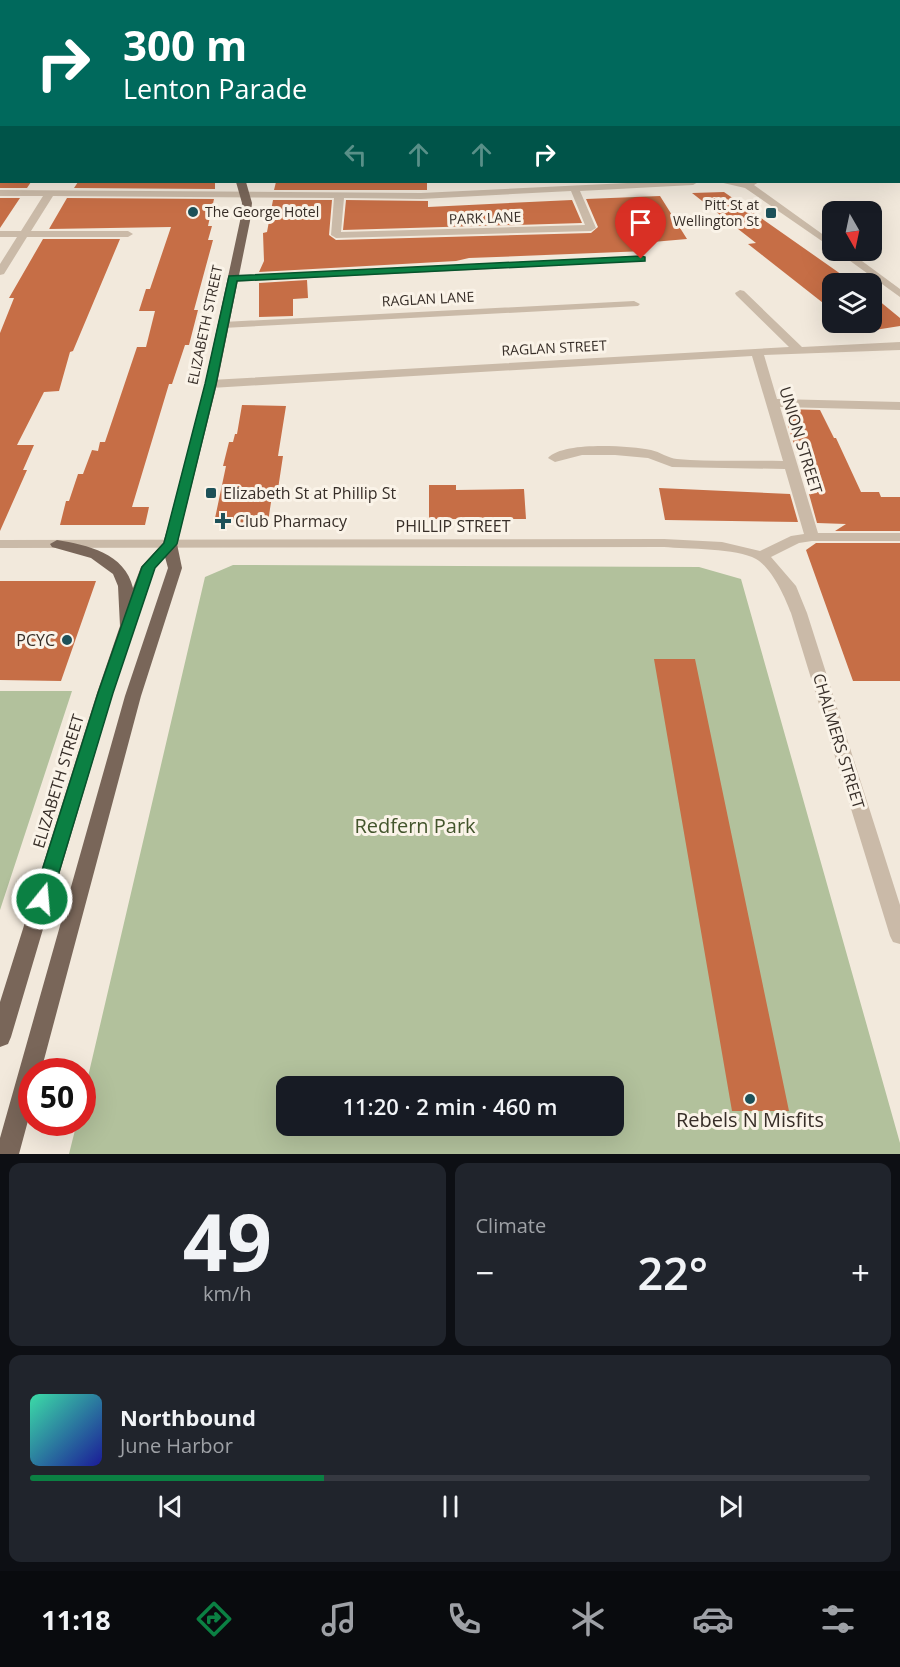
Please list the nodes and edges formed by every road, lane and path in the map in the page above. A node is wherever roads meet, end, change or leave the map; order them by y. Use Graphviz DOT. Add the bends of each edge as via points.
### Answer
graph roads {
  1 [pos="240,183"];
  2 [pos="444,183"];
  3 [pos="673,183"];
  4 [pos="727,183"];
  5 [pos="751,183"];
  6 [pos="574,188"];
  7 [pos="0,193"];
  8 [pos="50,193"];
  9 [pos="244,194"];
  10 [pos="339,195"];
  11 [pos="443,195"];
  12 [pos="0,234"];
  13 [pos="24,234"];
  14 [pos="128,234"];
  15 [pos="822,237"];
  16 [pos="641,259"];
  17 [pos="855,261"];
  18 [pos="0,272"];
  19 [pos="233,279"];
  20 [pos="740,293"];
  21 [pos="900,294"];
  22 [pos="634,304"];
  23 [pos="223,325"];
  24 [pos="900,346"];
  25 [pos="799,350"];
  26 [pos="757,352"];
  27 [pos="211,384"];
  28 [pos="773,403"];
  29 [pos="900,406"];
  30 [pos="555,458"];
  31 [pos="792,465"];
  32 [pos="812,537"];
  33 [pos="900,537"];
  34 [pos="0,544"];
  35 [pos="57,544"];
  36 [pos="170,544"];
  37 [pos="762,556"];
  38 [pos="128,630"];
  39 [pos="900,936"];
  40 [pos="0,1037"];
  41 [pos="7,1154"];
  1 -- 9 [label="main road, ELIZABETH STREET"];
  2 -- 11 [label="street"];
  3 -- 6 [label="street"];
  4 -- 5 [label="street"];
  5 -- 15 [label="street"];
  6 -- 10 [label="street, PARK LANE" via="591,228 336,235"];
  6 -- 11 [label="street"];
  7 -- 8 [label="street"];
  8 -- 9 [label="street"];
  8 -- 13 [label="street"];
  9 -- 10 [label="street"];
  9 -- 19 [label="main road, ELIZABETH STREET" via="246,213"];
  10 -- 11 [label="street"];
  12 -- 13 [label="street"];
  13 -- 14 [label="street"];
  13 -- 18 [label="street"];
  16 -- 19 [label="street"];
  17 -- 21 [label="street"];
  19 -- 23 [label="main road, ELIZABETH STREET"];
  20 -- 25 [label="street"];
  22 -- 23 [label="street, RAGLAN LANE"];
  23 -- 27 [label="main road, ELIZABETH STREET"];
  24 -- 25 [label="street, RAGLAN STREET"];
  25 -- 26 [label="street, RAGLAN STREET"];
  26 -- 27 [label="street, RAGLAN STREET"];
  26 -- 28 [label="street, UNION STREET"];
  27 -- 36 [label="main road, ELIZABETH STREET"];
  28 -- 29 [label="street"];
  28 -- 31 [label="street, UNION STREET"];
  30 -- 31 [label="street" via="582,451 615,451 650,454 672,464"];
  31 -- 32 [label="street, UNION STREET"];
  32 -- 33 [label="street"];
  32 -- 37 [label="street" via="796,539"];
  34 -- 35 [label="street, PHILLIP STREET"];
  35 -- 36 [label="street, PHILLIP STREET"];
  35 -- 38 [label="main road" via="97,554 118,571 125,582"];
  36 -- 37 [label="street, PHILLIP STREET" via="673,544 722,546"];
  36 -- 38 [label="main road, ELIZABETH STREET" via="148,567"];
  36 -- 41 [label="main road, ELIZABETH STREET" via="176,568 133,696"];
  37 -- 39 [label="street, CHALMERS STREET" via="788,586 799,613"];
  38 -- 40 [label="main road, ELIZABETH STREET"];
}
